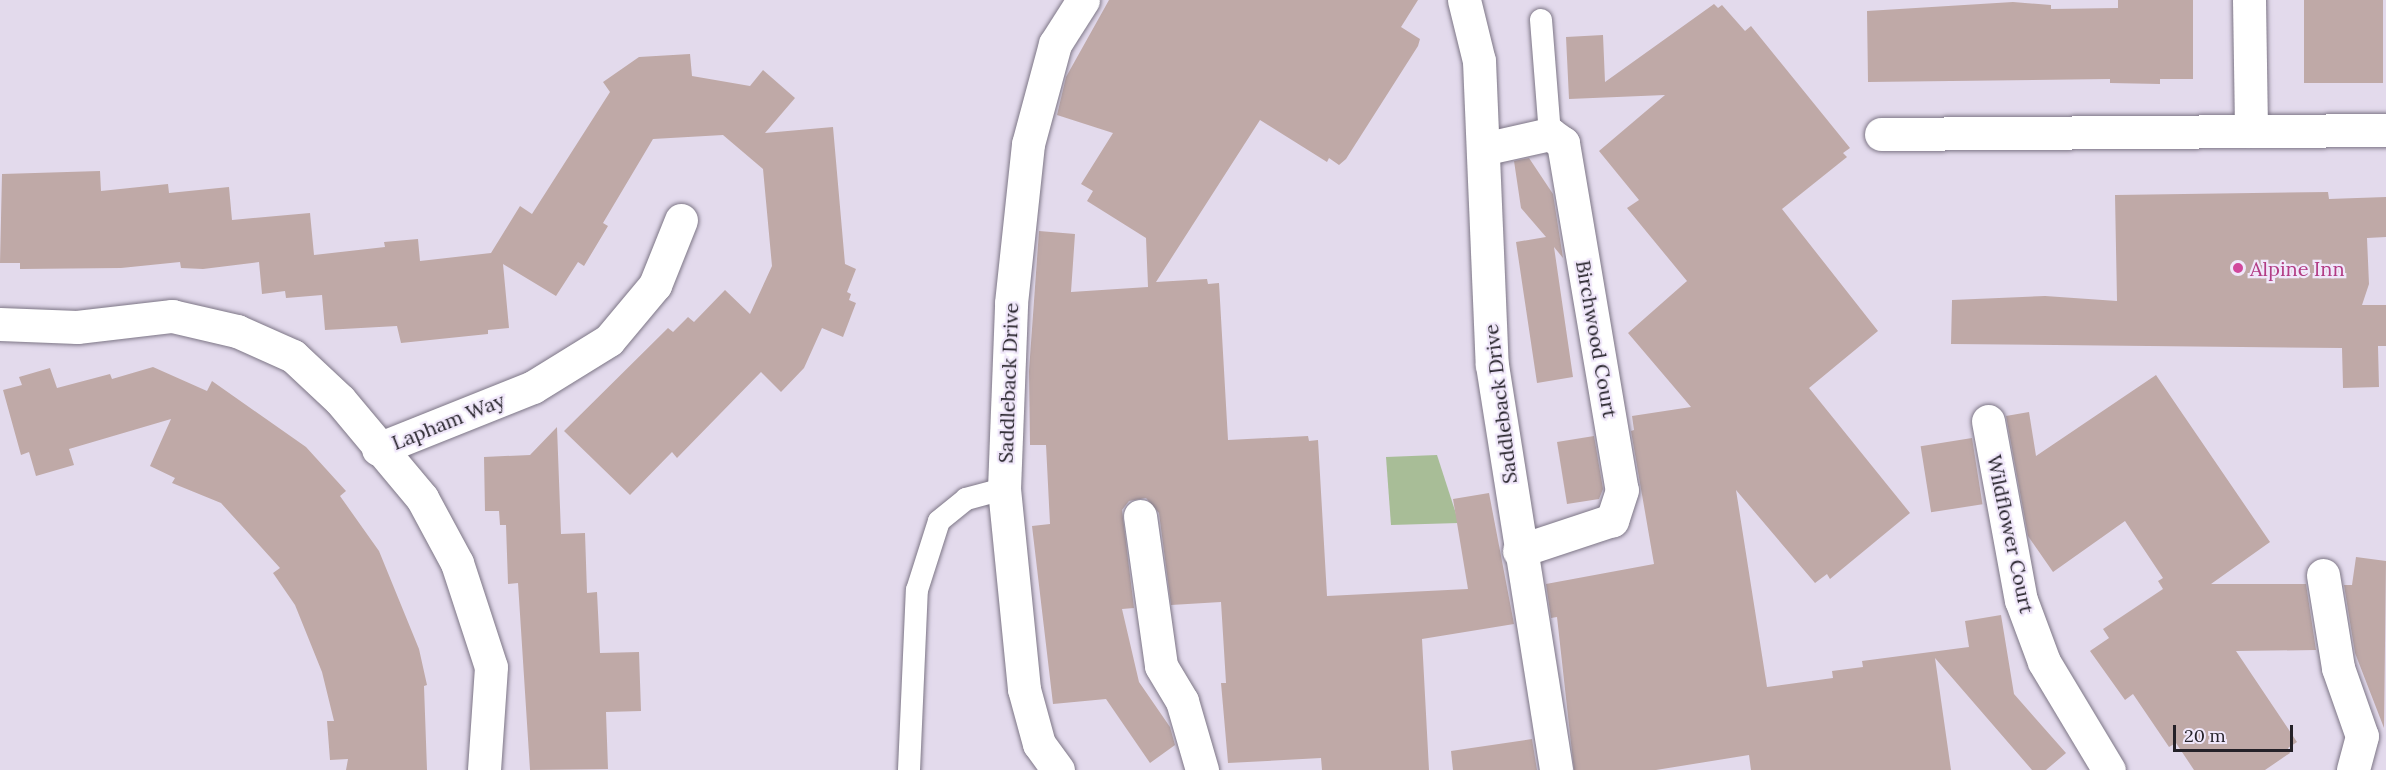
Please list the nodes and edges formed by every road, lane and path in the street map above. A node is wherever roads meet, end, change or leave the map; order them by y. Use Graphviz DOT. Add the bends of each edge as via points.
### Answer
graph roads {
  1 [pos="1083,0"];
  2 [pos="1464,0"];
  3 [pos="2249,0"];
  4 [pos="1541,20"];
  5 [pos="2386,130"];
  6 [pos="2251,131"];
  7 [pos="1550,134"];
  8 [pos="1881,134"];
  9 [pos="1483,149"];
  10 [pos="681,220"];
  11 [pos="0,324"];
  12 [pos="1988,421"];
  13 [pos="378,449"];
  14 [pos="1004,489"];
  15 [pos="1140,516"];
  16 [pos="1520,551"];
  17 [pos="2323,575"];
  18 [pos="484,770"];
  19 [pos="909,770"];
  20 [pos="1058,770"];
  21 [pos="1202,770"];
  22 [pos="1556,770"];
  23 [pos="2109,770"];
  24 [pos="2353,770"];
  1 -- 14 [label="street, Saddleback Drive" via="1055,44 1028,144 1011,303"];
  2 -- 9 [label="street, Saddleback Drive" via="1479,61"];
  3 -- 6 [label="street"];
  4 -- 7 [label="lane"];
  5 -- 6 [label="street"];
  6 -- 8 [label="street"];
  7 -- 9 [label="street"];
  7 -- 16 [label="street, Birchwood Court" via="1563,143 1622,490 1612,520"];
  9 -- 16 [label="street, Saddleback Drive" via="1492,365"];
  10 -- 13 [label="street, Lapham Way" via="655,285 609,340 533,387"];
  11 -- 13 [label="street, Lapham Way" via="77,327 172,316 237,331 293,357 340,400"];
  12 -- 23 [label="street, Wildflower Court" via="2021,600 2044,662"];
  13 -- 18 [label="street" via="422,498 457,563 491,667"];
  14 -- 19 [label="lane" via="966,499 939,521 916,590"];
  14 -- 20 [label="street, Saddleback Drive" via="1024,689 1039,744"];
  15 -- 21 [label="street" via="1161,666 1182,701"];
  16 -- 22 [label="street, Saddleback Drive"];
  17 -- 24 [label="street" via="2338,668 2362,736"];
}
